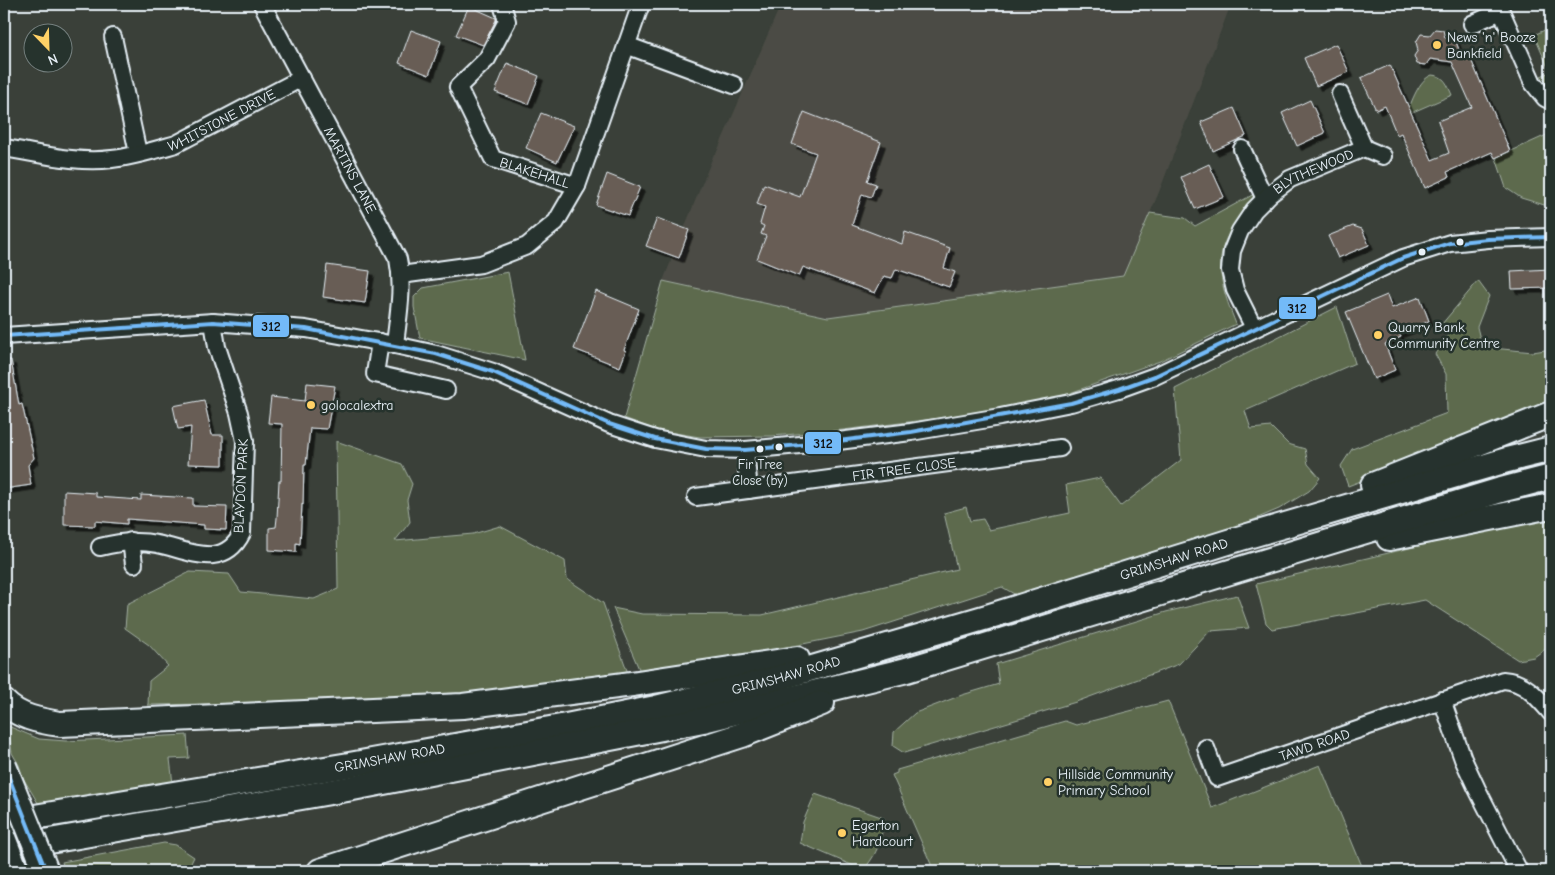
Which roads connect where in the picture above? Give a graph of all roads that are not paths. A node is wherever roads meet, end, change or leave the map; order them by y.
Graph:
1 (262, 4) edge
2 (502, 4) edge
3 (641, 4) edge
4 (1472, 24) dead end
5 (113, 37) dead end
6 (626, 45) junction
7 (302, 78) junction
8 (734, 85) dead end
9 (1340, 94) dead end
10 (1551, 101) edge
11 (4, 148) edge
12 (1364, 148) junction
13 (1242, 150) dead end
14 (138, 154) junction
15 (1383, 156) dead end
16 (577, 186) junction
17 (1265, 199) junction
18 (1551, 237) edge
19 (401, 275) junction
20 (213, 322) junction
21 (1254, 328) junction
22 (4, 336) edge
23 (387, 343) junction
24 (446, 390) dead end
25 (1551, 414) edge
26 (1060, 448) dead end
27 (1551, 449) edge
28 (745, 450) junction
29 (1551, 477) edge
30 (749, 490) junction
31 (696, 496) dead end
32 (1551, 506) edge
33 (1241, 538) junction
34 (131, 541) junction
35 (100, 547) dead end
36 (134, 564) dead end
37 (1251, 567) junction
38 (898, 644) junction
39 (903, 671) junction
40 (1442, 700) junction
41 (4, 702) edge
42 (1551, 713) edge
43 (1206, 748) dead end
44 (4, 765) edge
45 (4, 822) edge
46 (4, 840) edge
47 (4, 849) edge
48 (16, 871) edge
49 (46, 871) edge
50 (320, 871) edge
51 (1519, 871) edge

1 - 7 street, MARTINS LANE
2 - 16 street, BLAKEHALL
3 - 6 street, BLAKEHALL
4 - 10 street
5 - 14 street
6 - 8 street
6 - 16 street, BLAKEHALL
7 - 14 street, WHITSTONE DRIVE
7 - 19 street, MARTINS LANE
9 - 12 street, BLYTHEWOOD
11 - 14 street, WHITSTONE DRIVE
12 - 15 street, BLYTHEWOOD
12 - 17 street, BLYTHEWOOD
13 - 17 street, BLYTHEWOOD
16 - 19 street, BLAKEHALL
17 - 21 street, BLYTHEWOOD
18 - 21 street
19 - 23 street, MARTINS LANE
20 - 22 street
20 - 23 street
20 - 34 street, BLAYDON PARK
21 - 28 street
23 - 24 street, MARTINS LANE
23 - 28 street
25 - 33 main road
26 - 30 street, FIR TREE CLOSE
27 - 33 main road, GRIMSHAW ROAD
28 - 30 street
29 - 37 main road, GRIMSHAW ROAD
30 - 31 street, FIR TREE CLOSE
32 - 37 main road
33 - 38 main road, GRIMSHAW ROAD
34 - 35 street, BLAYDON PARK
34 - 36 street
37 - 39 main road, GRIMSHAW ROAD
38 - 41 main road
38 - 45 main road, GRIMSHAW ROAD
39 - 47 main road, GRIMSHAW ROAD
39 - 50 main road
40 - 42 street, TAWD ROAD
40 - 43 street, TAWD ROAD
40 - 51 street
44 - 49 main road, bridge
46 - 48 main road, bridge

